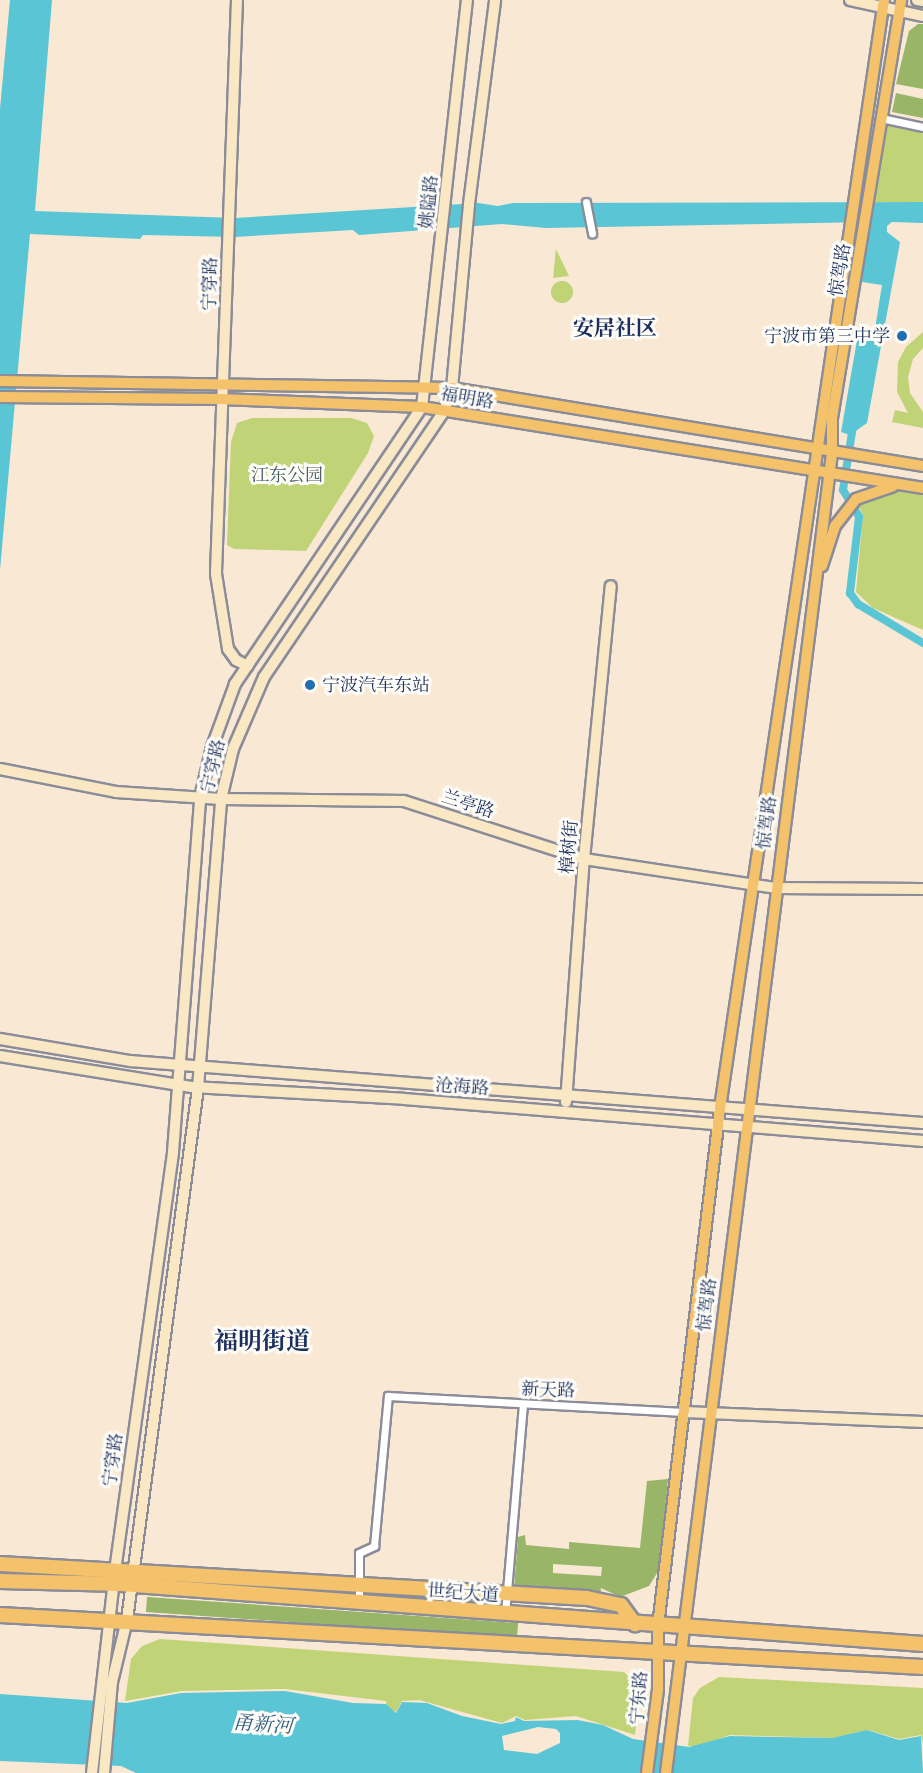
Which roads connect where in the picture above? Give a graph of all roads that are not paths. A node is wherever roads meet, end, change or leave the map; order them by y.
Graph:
1 (237, 0) edge
2 (468, 0) edge
3 (495, 0) edge
4 (850, 0) edge
5 (901, 0) edge
6 (917, 0) edge
7 (923, 1) edge
8 (883, 3) edge
9 (899, 12) junction
10 (923, 16) edge
11 (881, 118) junction
12 (923, 127) edge
13 (586, 202) dead end
14 (592, 233) dead end
15 (0, 381) edge
16 (222, 384) junction
17 (426, 388) junction
18 (452, 388) junction
19 (0, 397) edge
20 (221, 399) junction
21 (422, 407) junction
22 (444, 411) junction
23 (815, 451) junction
24 (832, 454) junction
25 (923, 466) edge
26 (812, 472) junction
27 (829, 474) junction
28 (899, 484) junction
29 (923, 488) edge
30 (611, 586) dead end
31 (814, 589) junction
32 (248, 666) junction
33 (0, 769) edge
34 (200, 798) junction
35 (221, 799) junction
36 (584, 859) junction
37 (751, 886) junction
38 (775, 888) junction
39 (923, 889) edge
40 (0, 1039) edge
41 (0, 1056) edge
42 (181, 1065) junction
43 (200, 1067) junction
44 (180, 1085) junction
45 (198, 1088) junction
46 (567, 1095) junction
47 (720, 1108) junction
48 (748, 1110) junction
49 (565, 1111) junction
50 (923, 1122) edge
51 (718, 1125) junction
52 (746, 1127) junction
53 (923, 1141) edge
54 (523, 1406) junction
55 (710, 1411) junction
56 (684, 1412) junction
57 (923, 1422) edge
58 (0, 1564) edge
59 (114, 1578) junction
60 (133, 1579) junction
61 (0, 1581) edge
62 (359, 1586) junction
63 (508, 1594) junction
64 (359, 1603) junction
65 (505, 1614) junction
66 (0, 1615) edge
67 (109, 1619) junction
68 (127, 1620) junction
69 (636, 1624) junction
70 (658, 1626) junction
71 (682, 1628) junction
72 (923, 1644) edge
73 (658, 1652) junction
74 (682, 1653) junction
75 (923, 1668) edge
76 (107, 1680) junction
77 (93, 1773) edge
78 (104, 1773) edge
79 (647, 1773) edge
80 (666, 1773) edge

1 - 16 main road, 宁穿路
2 - 17 main road, 姚隘路
3 - 18 main road
4 - 8 main road
5 - 9 main road, 惊驾路
6 - 7 main road
8 - 9 main road
8 - 23 main road, 惊驾路
9 - 10 main road
9 - 11 main road, 惊驾路
11 - 12 street
11 - 24 main road, 惊驾路
13 - 14 street
15 - 16 main road, 福明路
16 - 17 main road, 福明路
16 - 20 main road, 宁穿路
17 - 18 main road, 福明路
17 - 21 main road, 姚隘路
18 - 22 main road
18 - 23 main road, 福明路
19 - 20 main road, 福明路
20 - 21 main road, 福明路
20 - 32 main road, 宁穿路
21 - 22 main road, 福明路
21 - 32 main road, 宁穿路
22 - 26 main road, 福明路
22 - 35 main road, 宁穿路
23 - 24 main road, 福明路
23 - 26 main road, 惊驾路
24 - 25 main road, 福明路
24 - 27 main road, 惊驾路
26 - 27 main road, 福明路
26 - 37 main road, 惊驾路
27 - 28 main road, 福明路
27 - 31 main road, 惊驾路
28 - 29 main road, 福明路
28 - 31 main road
30 - 36 main road, 樟树街
31 - 38 main road, 惊驾路
32 - 34 main road, 宁穿路
33 - 34 main road, 兰亭路
34 - 35 main road, 兰亭路
34 - 42 main road, 宁穿路
35 - 36 main road, 兰亭路
35 - 43 main road, 宁穿路
36 - 37 main road, 兰亭路
36 - 46 main road, 樟树街
37 - 38 main road, 兰亭路
37 - 47 main road, 惊驾路
38 - 39 main road, 兰亭路
38 - 48 main road, 惊驾路
40 - 42 main road, 沧海路
41 - 44 main road, 沧海路
42 - 43 main road, 沧海路
42 - 44 main road, 宁穿路
43 - 45 main road, 宁穿路
43 - 46 main road, 沧海路
44 - 45 main road, 沧海路
44 - 59 main road, 宁穿路
45 - 49 main road, 沧海路
45 - 60 main road, 宁穿路
46 - 47 main road, 沧海路
46 - 49 main road, 樟树街
47 - 48 main road, 沧海路
47 - 51 main road, 惊驾路
48 - 50 main road, 沧海路
48 - 52 main road, 惊驾路
49 - 51 main road, 沧海路
51 - 52 main road, 沧海路
51 - 56 main road, 惊驾路
52 - 53 main road, 沧海路
52 - 55 main road, 惊驾路
54 - 56 street, 新天路
54 - 62 street, 新天路
54 - 63 street
55 - 56 main road, 新天路
55 - 57 main road, 新天路
55 - 71 main road, 惊驾路
56 - 70 main road, 惊驾路
58 - 59 highway
59 - 60 highway
59 - 61 highway
59 - 67 main road, 宁穿路
60 - 62 highway
60 - 64 highway, 世纪大道
60 - 68 main road, 宁穿路
62 - 63 highway
62 - 64 street, 新天路
63 - 65 street
63 - 69 highway
64 - 65 highway, 世纪大道
65 - 69 highway, 世纪大道
66 - 67 highway
67 - 68 highway
67 - 76 main road, 宁穿路
68 - 73 highway
68 - 76 main road, 宁穿路
69 - 70 highway, 世纪大道
70 - 71 highway, 世纪大道
70 - 73 main road, 宁东路
71 - 72 highway, 世纪大道
71 - 74 main road, 惊驾路
73 - 74 highway
73 - 79 main road, 宁东路
74 - 75 highway
74 - 80 main road, 宁东路
76 - 77 main road, 宁穿路
76 - 78 main road, 宁穿路

